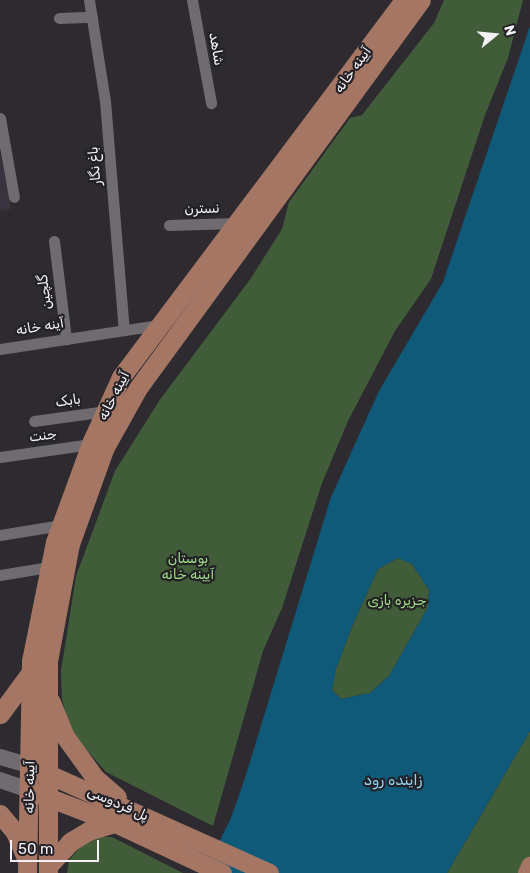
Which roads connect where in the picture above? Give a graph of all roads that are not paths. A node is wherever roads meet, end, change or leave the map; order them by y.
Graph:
1 (89, 0) edge
2 (192, 0) edge
3 (404, 0) edge
4 (421, 0) edge
5 (92, 17) junction
6 (59, 18) dead end
7 (211, 103) dead end
8 (0, 118) edge
9 (14, 197) dead end
10 (236, 223) junction
11 (169, 225) dead end
12 (54, 241) dead end
13 (160, 325) junction
14 (124, 330) junction
15 (66, 339) junction
16 (0, 349) edge
17 (106, 410) junction
18 (34, 421) dead end
19 (91, 444) junction
20 (0, 457) edge
21 (61, 525) junction
22 (0, 535) edge
23 (49, 567) junction
24 (0, 575) edge
25 (31, 672) junction
26 (47, 690) junction
27 (0, 714) edge
28 (0, 757) edge
29 (31, 766) junction
30 (48, 773) junction
31 (0, 780) edge
32 (29, 790) junction
33 (47, 798) junction
34 (127, 807) junction
35 (0, 814) edge
36 (115, 823) junction
37 (530, 866) edge
38 (28, 869) edge
39 (48, 869) edge
40 (222, 873) edge
41 (269, 873) edge
42 (527, 873) edge

1 - 5 street, باغ نگار
2 - 7 street, شاهد
3 - 10 main road, آیینه خانه
4 - 26 main road, آیینه خانه
5 - 6 street
5 - 14 street, باغ نگار
8 - 9 street
10 - 11 street, نسترن
10 - 13 main road, آیینه خانه
12 - 15 street, گلچین
13 - 14 street, آینه خانه
13 - 17 main road, آیینه خانه
14 - 15 street, آینه خانه
15 - 16 street, آینه خانه
17 - 18 street, بابک
17 - 19 main road, آیینه خانه
19 - 20 street, جنت
19 - 21 main road, آیینه خانه
21 - 22 street
21 - 23 main road, آیینه خانه
23 - 24 street
23 - 25 main road, آیینه خانه
25 - 27 main road
25 - 29 main road, آیینه خانه
26 - 30 main road, آیینه خانه
26 - 34 main road
28 - 29 main road
29 - 30 main road, پل فردوسی
29 - 32 main road, آیینه خانه
30 - 33 main road, آیینه خانه
30 - 34 main road, پل فردوسی
31 - 32 main road
32 - 33 main road, پل فردوسی
32 - 38 main road, آیینه خانه
33 - 36 main road, پل فردوسی
33 - 39 main road, آیینه خانه
34 - 41 main road, پل فردوسی
35 - 38 main road
36 - 39 main road
36 - 40 main road, پل فردوسی
37 - 42 main road

